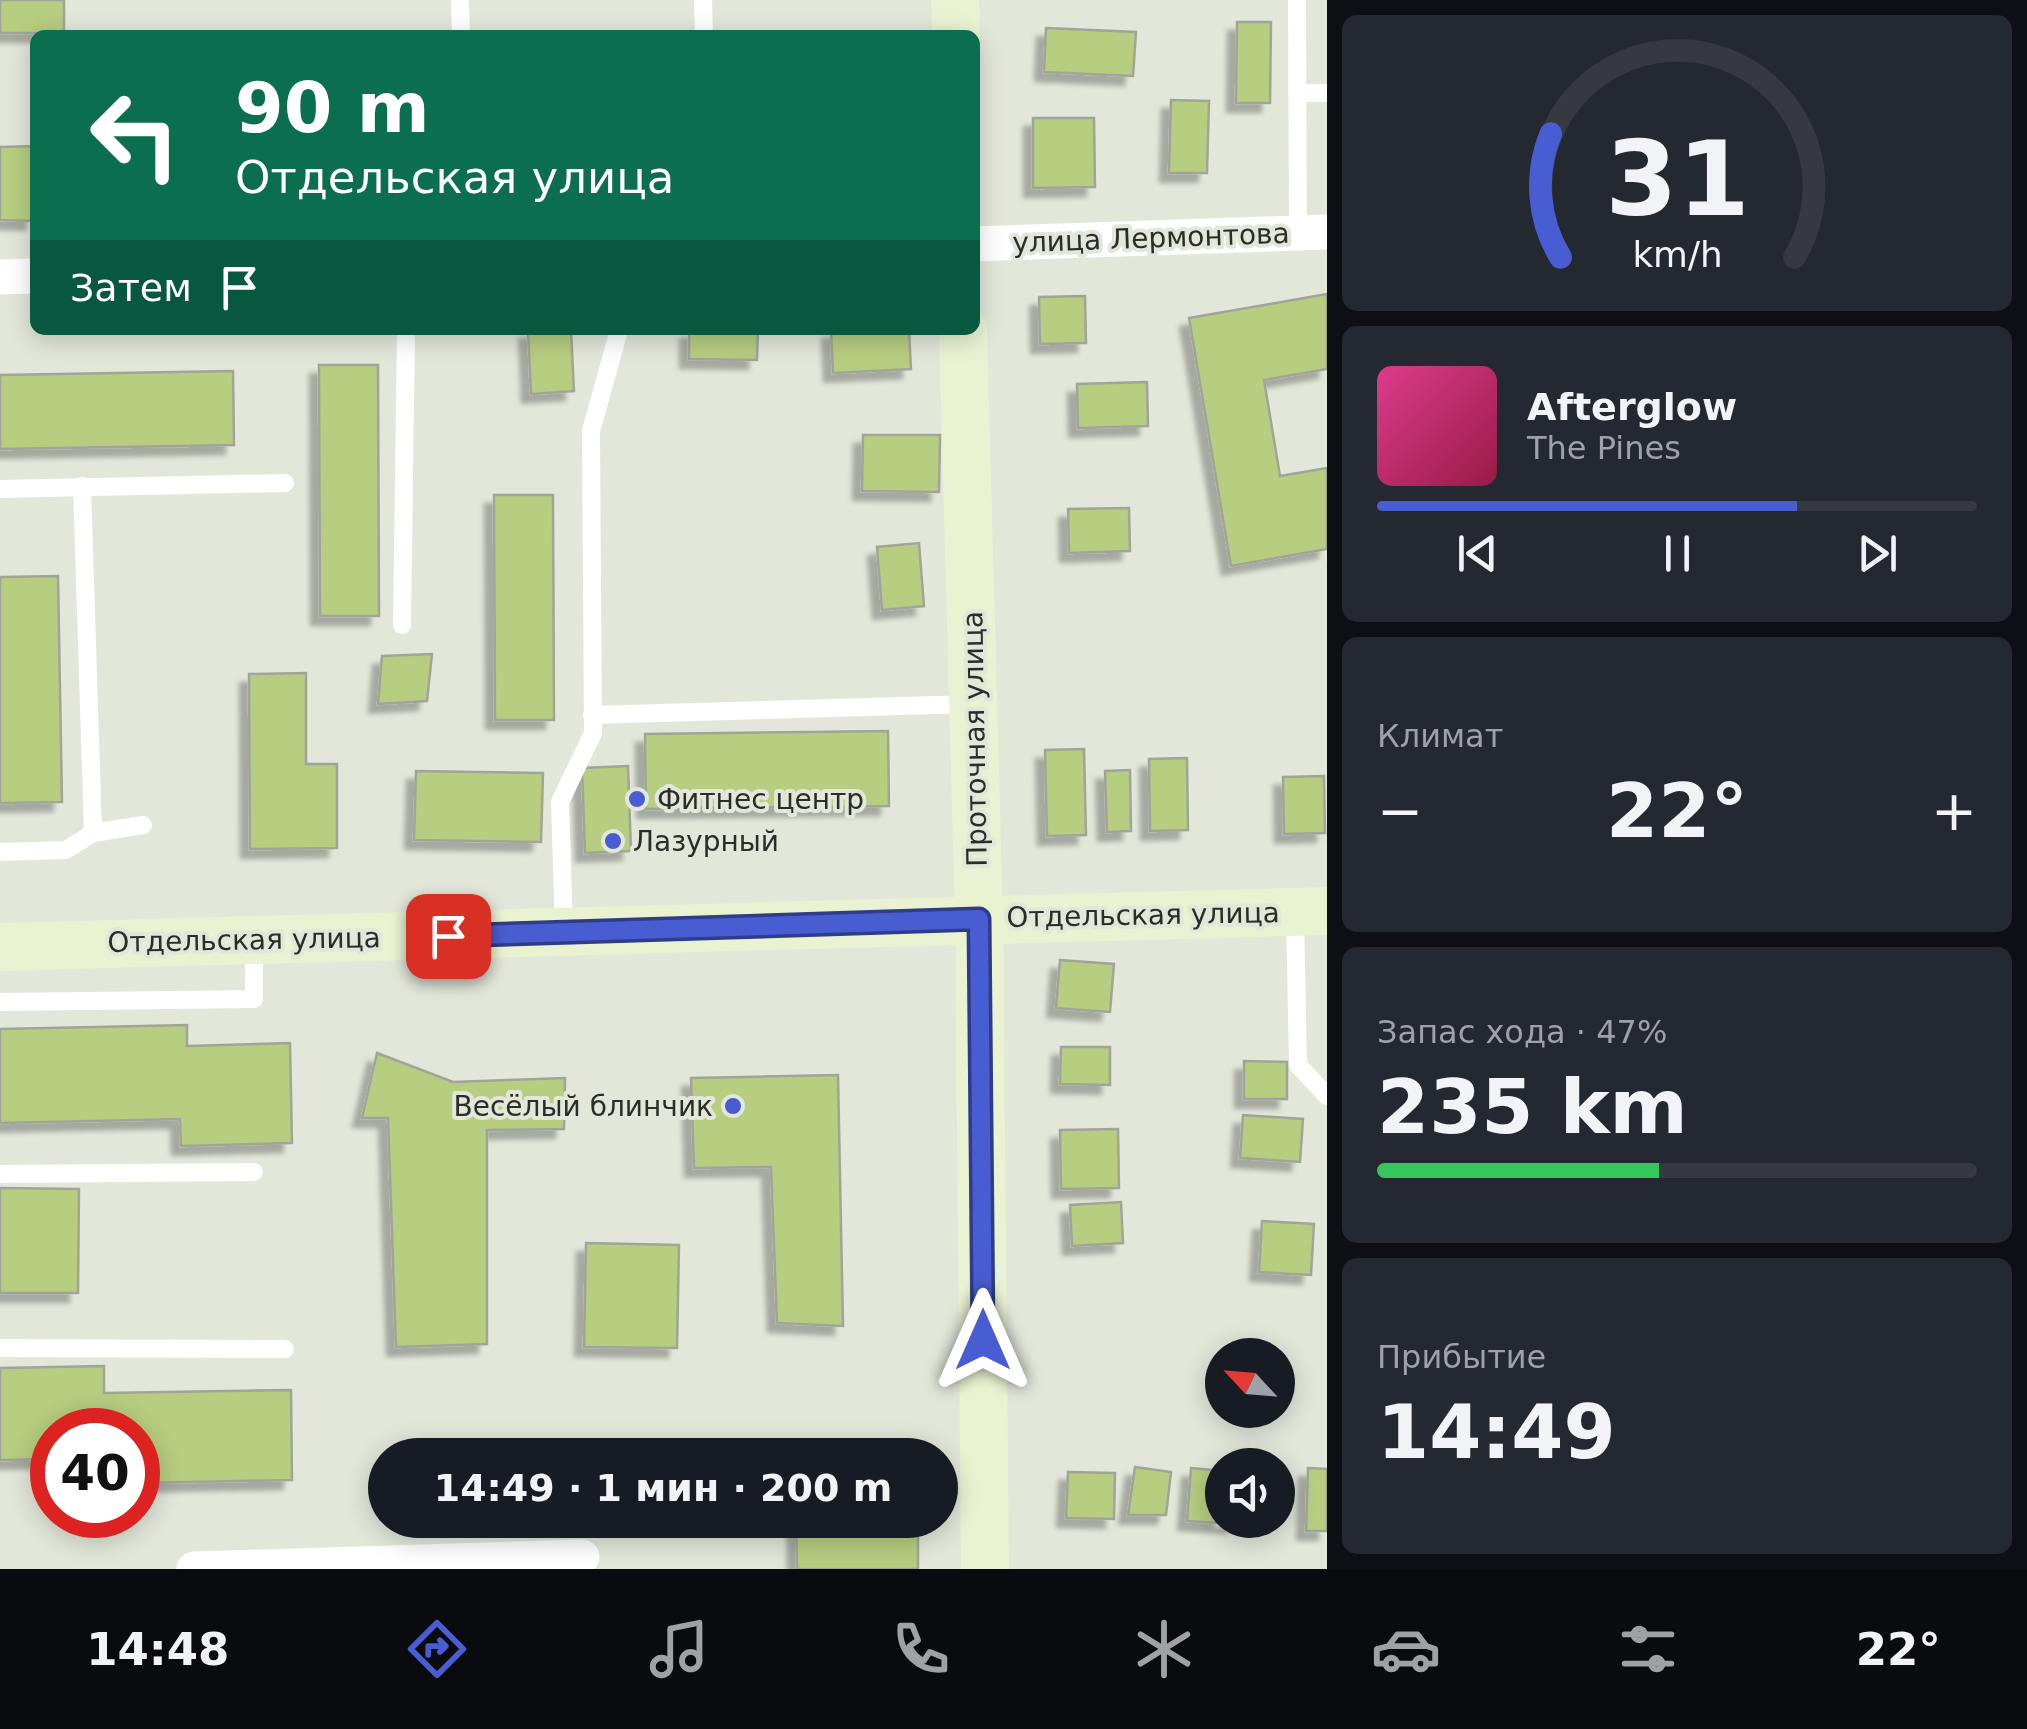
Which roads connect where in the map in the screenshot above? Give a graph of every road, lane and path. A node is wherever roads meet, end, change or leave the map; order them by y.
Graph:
1 (460, 0) edge
2 (703, 0) edge
3 (955, 0) edge
4 (1297, 0) edge
5 (462, 30) edge
6 (704, 30) edge
7 (956, 30) edge
8 (1298, 93) junction
9 (1327, 93) edge
10 (1313, 232) edge
11 (980, 244) edge
12 (30, 276) edge
13 (0, 278) edge
14 (406, 335) edge
15 (618, 335) edge
16 (962, 335) edge
17 (285, 482) dead end
18 (82, 486) junction
19 (0, 489) edge
20 (402, 626) dead end
21 (975, 704) junction
22 (592, 715) junction
23 (143, 826) dead end
24 (93, 832) junction
25 (0, 852) edge
26 (1311, 912) edge
27 (979, 919) junction
28 (564, 934) junction
29 (254, 939) junction
30 (0, 946) edge
31 (0, 1002) edge
32 (1327, 1096) edge
33 (254, 1172) dead end
34 (0, 1174) edge
35 (0, 1348) edge
36 (285, 1349) dead end
37 (582, 1557) dead end
38 (194, 1569) edge
39 (985, 1569) edge

1 - 5 lane
2 - 6 lane
3 - 7 street
4 - 8 lane
8 - 9 lane
8 - 10 lane
10 - 11 street, улица Лермонтова
12 - 13 street
14 - 20 lane
15 - 22 lane
16 - 21 street, Проточная улица
17 - 18 lane
18 - 19 lane
18 - 24 lane
21 - 22 lane
21 - 27 street, Проточная улица
22 - 28 lane
23 - 24 lane
24 - 25 lane
26 - 27 street, Отдельская улица
26 - 32 lane
27 - 28 street, Отдельская улица
27 - 39 street, Проточная улица
28 - 29 street, Отдельская улица
29 - 30 street, Отдельская улица
29 - 31 lane
33 - 34 lane
35 - 36 lane
37 - 38 street

